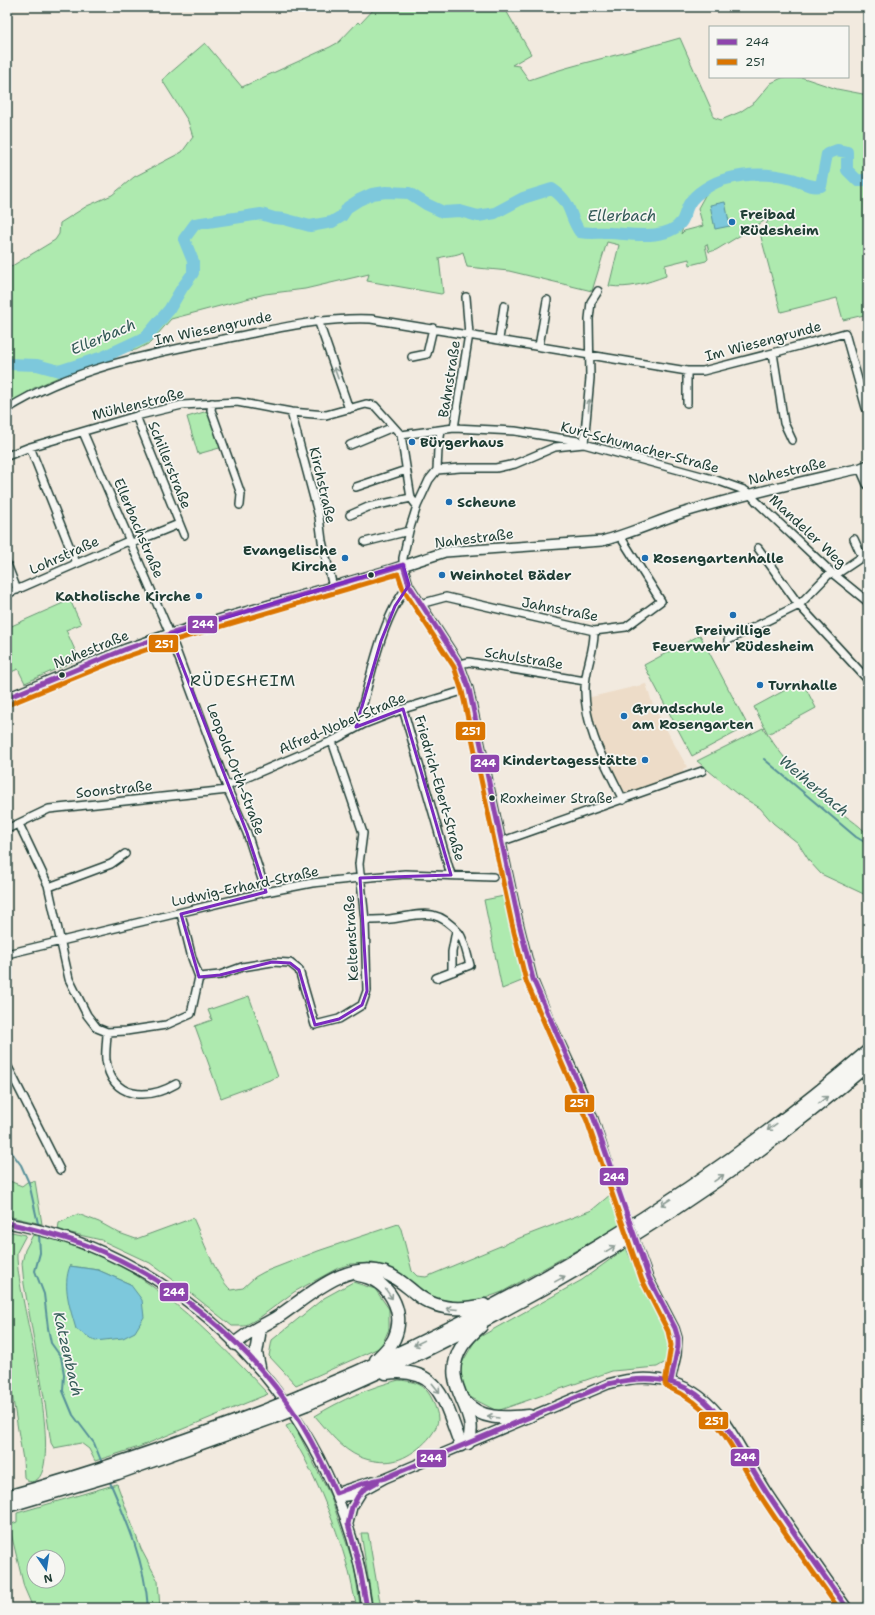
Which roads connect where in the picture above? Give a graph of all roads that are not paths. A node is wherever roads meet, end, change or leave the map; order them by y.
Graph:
1 (598, 292) dead end
2 (466, 297) dead end
3 (547, 300) dead end
4 (504, 306) dead end
5 (318, 320) junction
6 (433, 328) junction
7 (469, 334) junction
8 (499, 339) junction
9 (539, 346) junction
10 (773, 353) junction
11 (590, 355) junction
12 (412, 357) dead end
13 (687, 371) junction
14 (212, 402) junction
15 (687, 403) dead end
16 (868, 408) edge
17 (7, 409) edge
18 (349, 410) junction
19 (291, 412) junction
20 (136, 416) junction
21 (393, 426) junction
22 (454, 428) junction
23 (441, 431) junction
24 (83, 432) junction
25 (401, 435) junction
26 (792, 440) dead end
27 (584, 444) junction
28 (350, 445) dead end
29 (30, 447) junction
30 (7, 456) edge
31 (865, 467) edge
32 (406, 470) junction
33 (437, 470) junction
34 (868, 484) edge
35 (356, 487) dead end
36 (750, 494) junction
37 (411, 498) junction
38 (240, 505) dead end
39 (417, 506) junction
40 (350, 515) dead end
41 (179, 524) junction
42 (409, 531) junction
43 (184, 535) dead end
44 (620, 536) junction
45 (854, 540) dead end
46 (365, 542) dead end
47 (132, 543) junction
48 (758, 548) dead end
49 (76, 563) junction
50 (7, 564) edge
51 (403, 565) junction
52 (833, 574) junction
53 (408, 585) junction
54 (333, 587) junction
55 (17, 590) junction
56 (7, 594) edge
57 (868, 602) edge
58 (420, 604) junction
59 (799, 604) junction
60 (594, 631) junction
61 (170, 634) junction
62 (728, 640) dead end
63 (460, 664) junction
64 (868, 680) edge
65 (585, 681) junction
66 (469, 689) junction
67 (7, 698) edge
68 (403, 709) junction
69 (364, 724) junction
70 (332, 741) junction
71 (702, 771) dead end
72 (227, 788) junction
73 (623, 800) junction
74 (19, 824) junction
75 (7, 829) edge
76 (502, 841) junction
77 (125, 854) dead end
78 (451, 875) junction
79 (493, 877) dead end
80 (360, 878) junction
81 (49, 886) junction
82 (266, 892) junction
83 (181, 914) junction
84 (365, 920) junction
85 (456, 931) junction
86 (60, 942) junction
87 (7, 954) edge
88 (452, 972) junction
89 (199, 977) junction
90 (436, 978) dead end
91 (107, 1032) junction
92 (868, 1051) edge
93 (868, 1064) edge
94 (7, 1065) edge
95 (176, 1084) dead end
96 (60, 1170) dead end
97 (11, 1224) edge
98 (343, 1275) junction
99 (504, 1300) junction
100 (277, 1318) junction
101 (489, 1318) junction
102 (259, 1335) junction
103 (237, 1345) junction
104 (259, 1367) junction
105 (371, 1371) junction
106 (671, 1381) junction
107 (462, 1399) junction
108 (529, 1416) junction
109 (464, 1444) junction
110 (90, 1477) junction
111 (385, 1478) junction
112 (363, 1490) junction
113 (337, 1495) junction
114 (7, 1497) edge
115 (7, 1506) edge
116 (348, 1524) junction
117 (366, 1608) edge
118 (847, 1608) edge

1 - 11 street
2 - 7 street
3 - 9 street
4 - 8 street
5 - 6 street, Im Wiesengrunde
5 - 17 street, Im Wiesengrunde
18 -> 5 street
6 - 7 street, Im Wiesengrunde
6 - 12 street
7 - 8 street, Im Wiesengrunde
7 - 22 street, Bahnstraße
8 - 9 street, Im Wiesengrunde
9 - 11 street, Im Wiesengrunde
10 - 13 street, Im Wiesengrunde
10 - 16 street, Im Wiesengrunde
10 - 26 street
11 - 13 street, Im Wiesengrunde
27 -> 11 street
13 - 15 street
14 - 19 street, Mühlenstraße
14 - 20 street, Mühlenstraße
14 - 38 street
18 - 19 street, Mühlenstraße
18 - 21 street, Mühlenstraße
19 - 54 street, Kirchstraße
20 - 24 street, Mühlenstraße
20 - 41 street, Schillerstraße
21 - 25 street, Mühlenstraße
21 - 28 street
22 - 23 street, Kurt-Schumacher-Straße
22 - 27 street, Kurt-Schumacher-Straße
23 - 25 street, Kurt-Schumacher-Straße
23 - 33 street
24 - 29 street, Mühlenstraße
24 - 47 street, Ellerbachstraße
25 - 32 street
27 - 33 street
27 - 36 street, Kurt-Schumacher-Straße
29 - 30 street, Mühlenstraße
29 - 49 street
31 - 34 street
31 - 36 street, Nahestraße
32 - 35 street
32 - 37 street
33 - 39 street
36 - 44 street, Nahestraße
36 - 52 street, Mandeler Weg
37 - 39 street
37 - 40 street
39 - 42 street
41 - 43 street, Schillerstraße
41 - 47 street, Schillerstraße
42 - 46 street
42 - 51 street
44 - 51 street, Nahestraße
44 - 60 street, Jahnstraße
45 - 52 street
47 - 49 street, Lohrstraße
47 - 61 street, Ellerbachstraße
48 - 59 street
49 - 55 street, Lohrstraße
50 - 55 street
51 - 53 street
51 - 54 street, Nahestraße
52 - 57 street, Mandeler Weg
52 - 59 street
53 - 58 street
53 -> 69 street
54 - 61 street, Nahestraße
55 - 56 street, Lohrstraße
58 - 60 street, Jahnstraße
58 - 63 street
59 - 62 street
59 - 64 street
60 - 65 street
61 - 67 street, Nahestraße
61 - 72 street, Leopold-Orth-Straße
63 - 65 street, Schulstraße
63 - 66 street
65 - 73 street
66 - 68 street, Alfred-Nobel-Straße
66 - 76 street
68 - 69 street, Alfred-Nobel-Straße
68 - 78 street, Friedrich-Ebert-Straße
69 - 70 street, Alfred-Nobel-Straße
70 - 72 street, Alfred-Nobel-Straße
70 - 80 street, Keltenstraße
71 - 73 street
72 - 74 street, Soonstraße
72 - 82 street, Leopold-Orth-Straße
73 - 76 street
74 - 75 street, Soonstraße
74 - 81 street
76 - 106 street, bridge
77 - 81 street
78 - 79 street, Ludwig-Erhard-Straße
78 - 80 street, Ludwig-Erhard-Straße
80 - 82 street, Ludwig-Erhard-Straße
80 - 84 street, Keltenstraße
81 - 86 street
82 - 83 street, Ludwig-Erhard-Straße
83 - 86 street, Ludwig-Erhard-Straße
83 - 89 street
84 - 85 street
84 - 89 street, Keltenstraße
85 - 88 street
85 - 88 street
86 - 87 street, Ludwig-Erhard-Straße
86 - 91 street
88 - 90 street
89 - 91 street
91 - 95 street
92 -> 99 highway
101 -> 93 highway
94 - 96 street
97 - 103 street
99 -> 98 highway
98 - 100 highway
98 -> 105 highway
99 -> 105 highway
100 - 102 highway
100 - 103 highway
101 - 105 highway
101 - 107 highway
102 - 103 highway
102 - 104 highway
103 - 104 street
104 - 113 street
105 -> 109 highway
105 - 110 highway, bridge
106 - 108 street
106 - 118 street
108 -> 107 highway
107 - 109 highway
108 - 109 street
109 - 111 street
110 - 114 highway
110 - 115 highway
111 - 112 street
111 - 113 street
112 - 113 street
112 - 116 street
113 - 116 street
116 - 117 street

